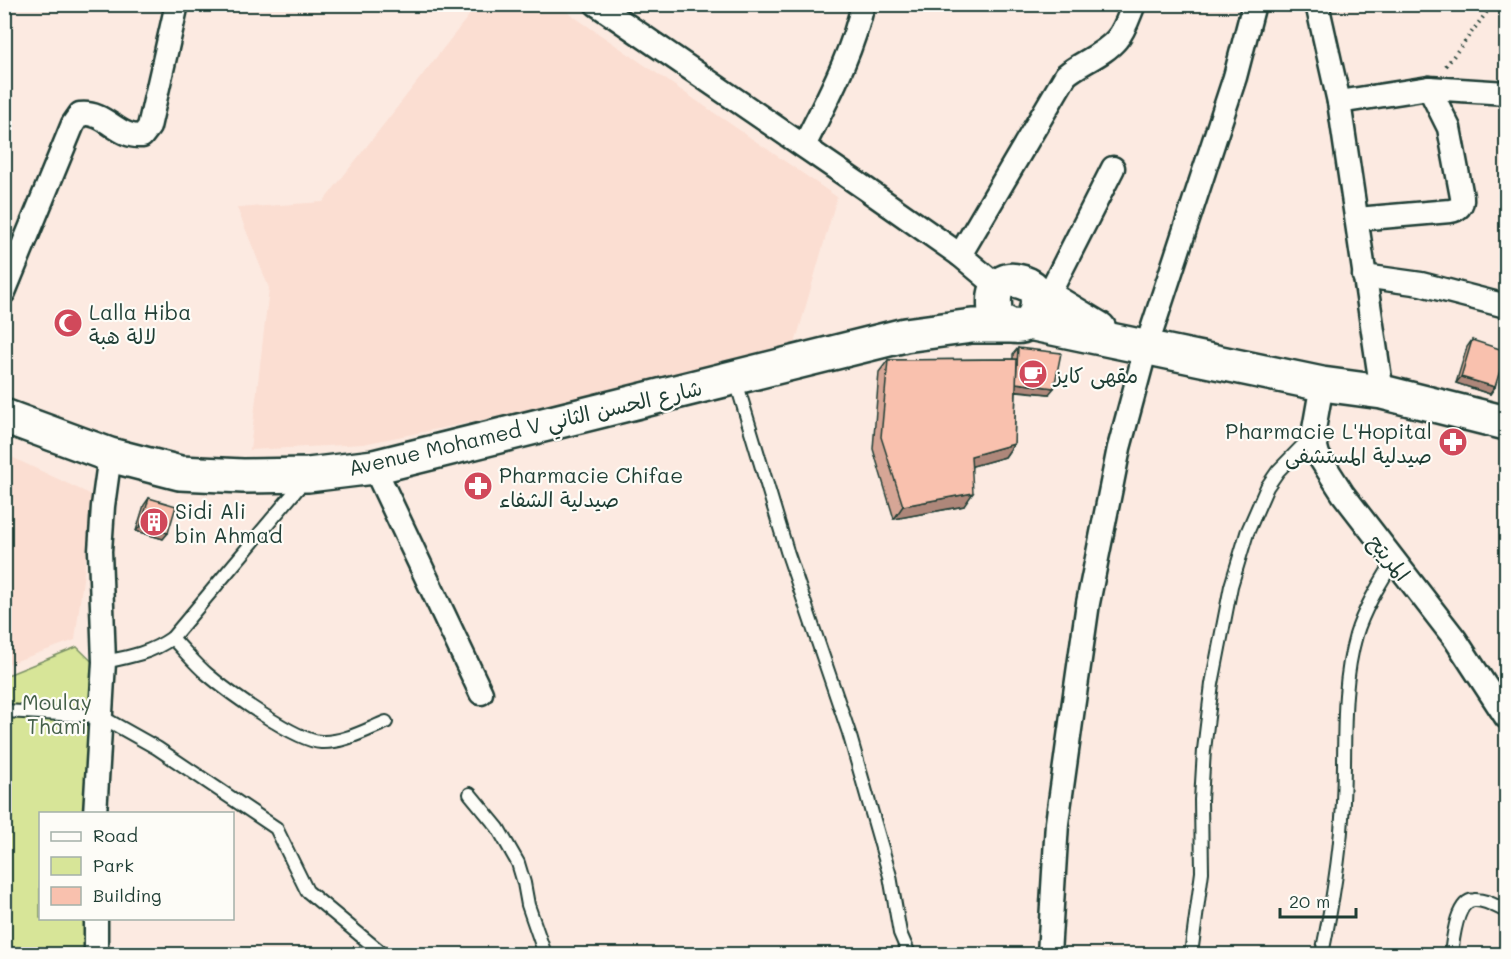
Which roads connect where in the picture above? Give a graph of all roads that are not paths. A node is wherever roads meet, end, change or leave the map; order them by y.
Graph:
1 (177, 4) edge
2 (596, 4) edge
3 (862, 4) edge
4 (1134, 4) edge
5 (1254, 4) edge
6 (1317, 4) edge
7 (1429, 88) junction
8 (1506, 93) edge
9 (1339, 102) junction
10 (804, 146) junction
11 (1113, 168) dead end
12 (1357, 219) junction
13 (960, 255) junction
14 (1364, 276) junction
15 (997, 290) junction
16 (4, 292) edge
17 (1506, 306) edge
18 (1030, 310) junction
19 (905, 335) junction
20 (1132, 344) junction
21 (735, 377) junction
22 (1322, 384) junction
23 (1382, 392) junction
24 (4, 416) edge
25 (1506, 423) edge
26 (1313, 435) junction
27 (110, 455) junction
28 (374, 467) junction
29 (308, 475) junction
30 (1394, 562) junction
31 (172, 638) junction
32 (104, 662) junction
33 (482, 693) dead end
34 (4, 711) edge
35 (100, 716) junction
36 (1506, 717) edge
37 (386, 722) dead end
38 (470, 794) dead end
39 (95, 812) edge
40 (1506, 911) edge
41 (96, 920) edge
42 (96, 954) edge
43 (383, 954) edge
44 (545, 954) edge
45 (909, 954) edge
46 (1049, 954) edge
47 (1191, 954) edge
48 (1322, 954) edge
49 (1451, 954) edge

1 - 16 street
2 - 10 street
3 - 10 street
4 - 13 street
5 - 20 street
6 - 9 street
7 - 8 street
7 - 9 street
7 - 12 street
9 - 12 street
10 - 13 street
11 - 18 street
12 - 14 street
13 - 15 street
14 - 17 street
14 - 23 street
15 - 18 main road, Avenue Mohamed V شارع الحسن الثاني
15 - 19 main road, Avenue Mohamed V شارع الحسن الثاني
18 - 19 main road, Avenue Mohamed V شارع الحسن الثاني
18 - 20 main road
19 - 21 main road, Avenue Mohamed V شارع الحسن الثاني
20 - 22 main road
20 - 46 street
21 - 28 main road, Avenue Mohamed V شارع الحسن الثاني
21 - 45 lane
22 - 23 main road
22 - 26 street, المريتح
23 - 25 main road
24 - 27 main road, Avenue Mohamed V شارع الحسن الثاني
26 - 30 street, المريتح
26 - 47 lane
27 - 29 main road, Avenue Mohamed V شارع الحسن الثاني
27 - 32 street
28 - 29 main road, Avenue Mohamed V شارع الحسن الثاني
28 - 33 street
29 - 31 lane
30 - 36 street, المريتح
30 - 48 lane
31 - 32 lane
31 - 37 lane
32 - 35 street
34 - 35 lane
35 - 39 street
35 - 43 lane
38 - 44 lane
40 - 49 lane
41 - 42 street

